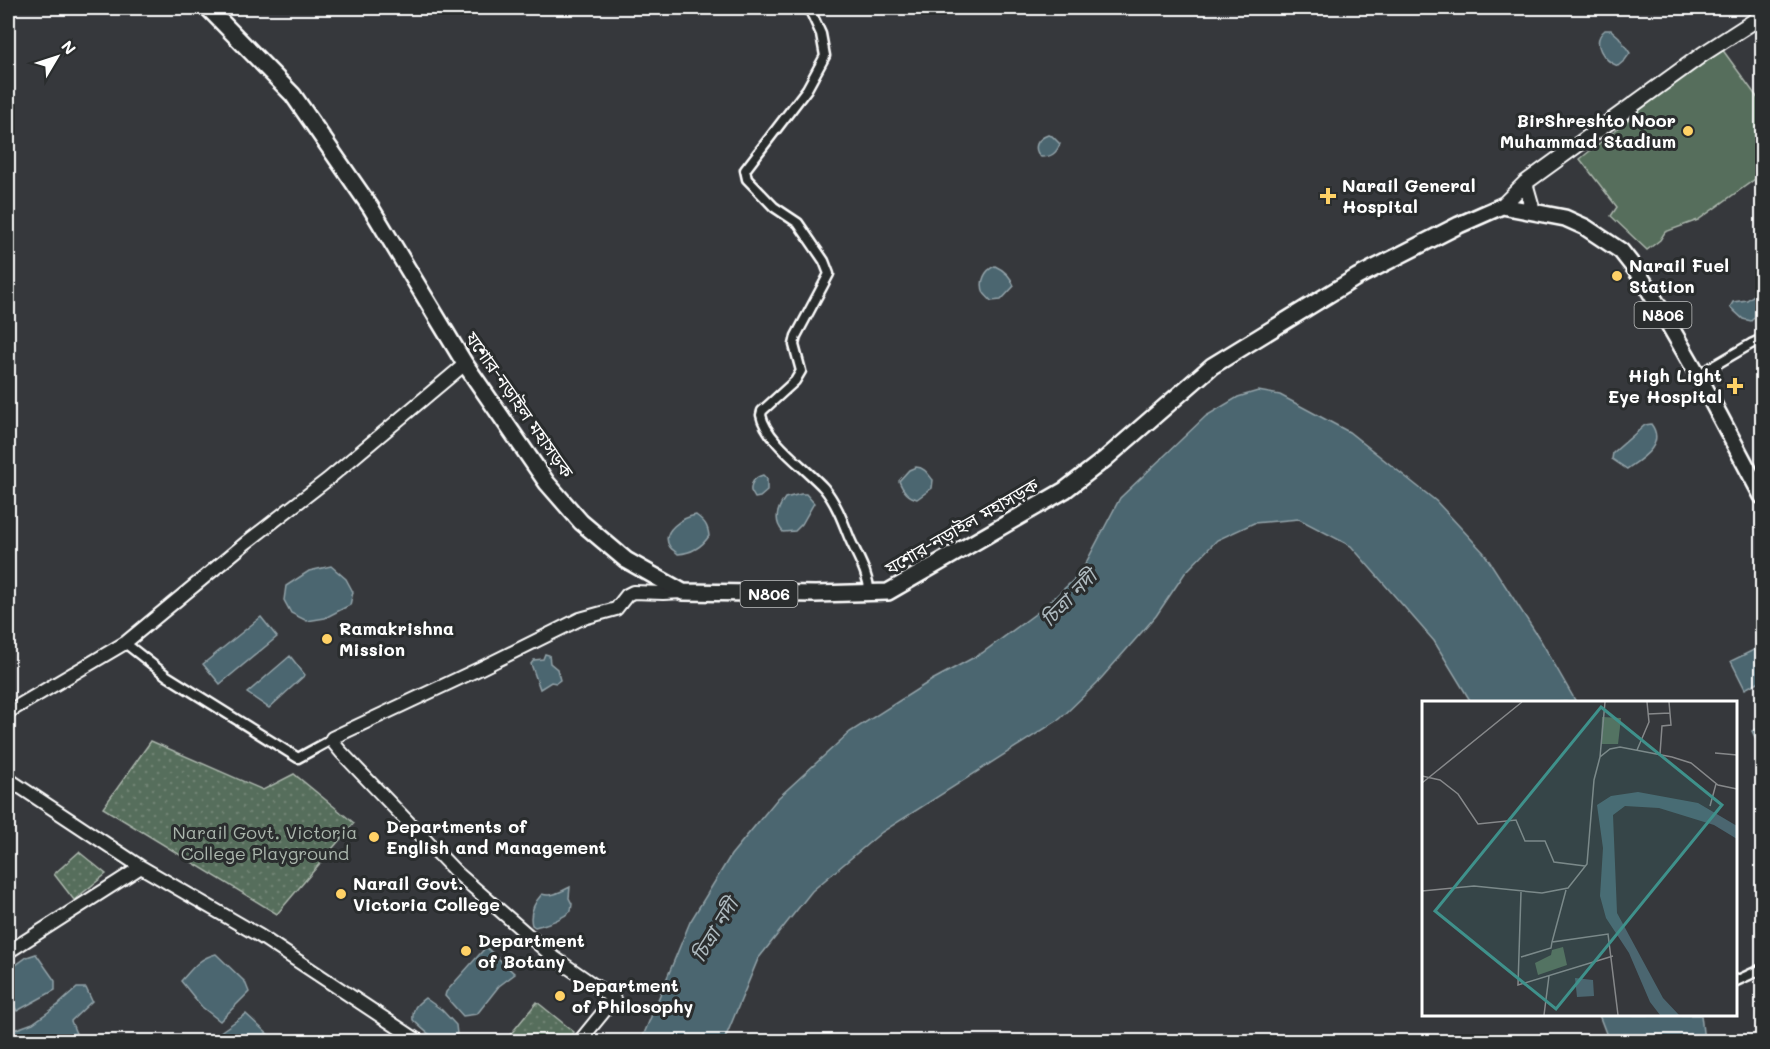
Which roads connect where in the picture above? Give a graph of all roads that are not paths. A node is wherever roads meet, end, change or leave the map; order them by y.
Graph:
1 (208, 8) edge
2 (809, 8) edge
3 (1762, 16) edge
4 (1525, 183) junction
5 (1502, 206) junction
6 (1533, 211) junction
7 (1762, 339) edge
8 (465, 364) junction
9 (1698, 375) junction
10 (1762, 496) edge
11 (683, 592) junction
12 (870, 593) junction
13 (125, 643) junction
14 (8, 712) edge
15 (331, 740) junction
16 (8, 779) edge
17 (141, 867) junction
18 (8, 952) edge
19 (1762, 969) edge
20 (1737, 981) edge
21 (420, 1041) edge
22 (579, 1041) edge

1 - 8 highway, যশোর-নড়াইল মহাসড়ক / N806
2 - 12 street
3 - 4 main road
4 - 5 main road
4 - 6 main road
5 - 6 highway, N806
5 - 12 highway, যশোর-নড়াইল মহাসড়ক / N806
6 - 9 highway, N806
7 - 9 street
8 - 11 highway, যশোর-নড়াইল মহাসড়ক / N806
8 - 13 street
9 - 10 highway, N806
11 - 12 highway, যশোর-নড়াইল মহাসড়ক / N806
11 - 15 street
13 - 14 street
13 - 15 street
15 - 22 street
16 - 17 street
17 - 18 street
17 - 21 street
19 - 20 street

